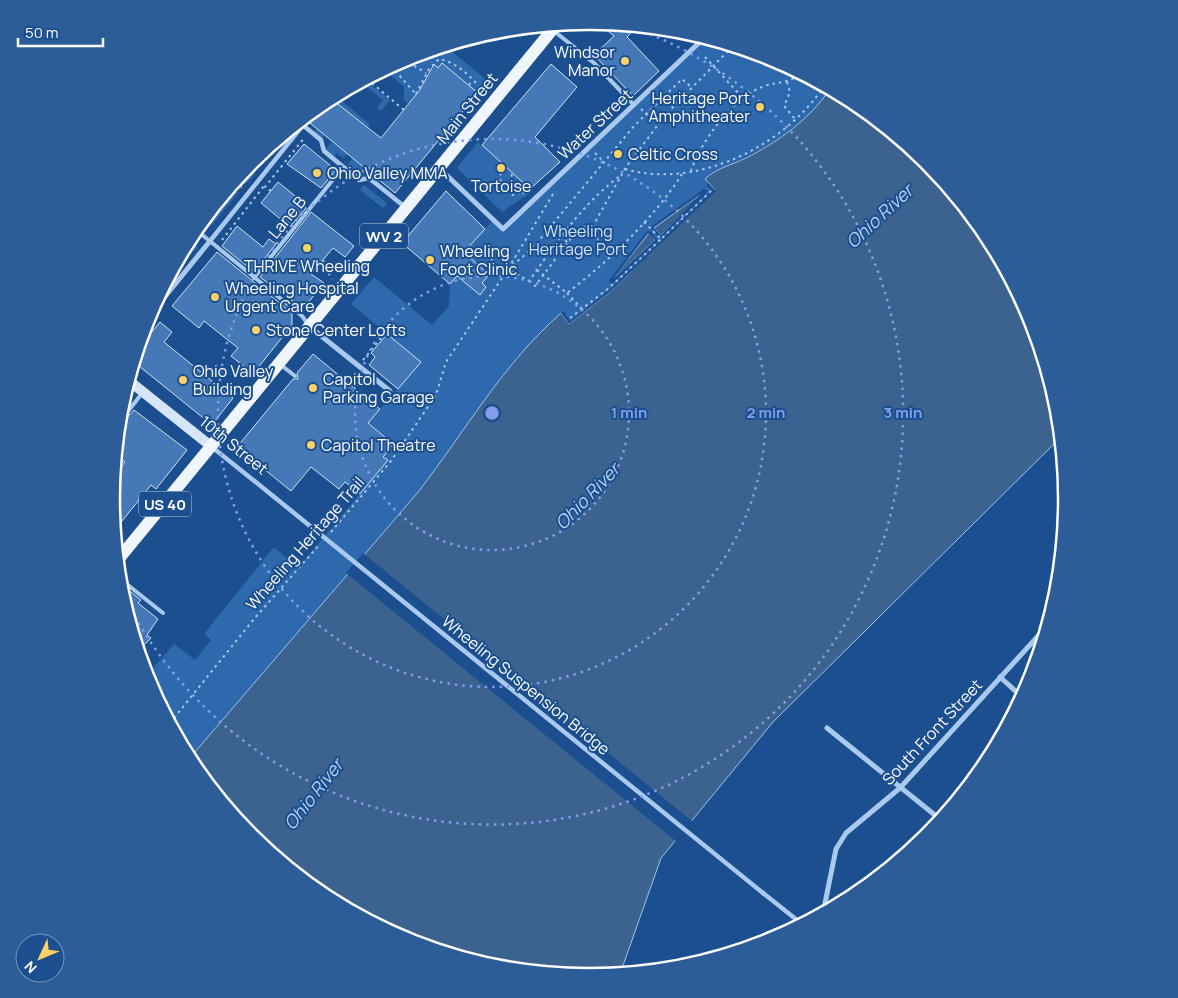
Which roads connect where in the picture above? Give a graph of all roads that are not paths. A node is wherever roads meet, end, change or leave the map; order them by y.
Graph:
1 (559, 31) edge
2 (551, 32) edge
3 (699, 43) edge
4 (635, 104) junction
5 (304, 126) edge
6 (291, 137) edge
7 (440, 168) junction
8 (339, 172) dead end
9 (406, 208) junction
10 (202, 234) edge
11 (210, 241) junction
12 (254, 278) junction
13 (167, 294) edge
14 (310, 327) junction
15 (280, 364) junction
16 (295, 376) dead end
17 (134, 385) edge
18 (143, 392) junction
19 (390, 392) dead end
20 (129, 411) edge
21 (212, 447) junction
22 (273, 496) joint
23 (123, 553) edge
24 (128, 585) edge
25 (163, 613) dead end
26 (1037, 637) edge
27 (1000, 677) junction
28 (1016, 692) edge
29 (827, 728) dead end
30 (900, 788) junction
31 (935, 815) edge
32 (825, 904) edge
33 (797, 920) edge

1 - 4 lane
2 - 7 main road, Main Street / WV 2
3 - 4 street, Water Street
4 - 7 street, Water Street
5 - 9 street
6 - 11 street
7 - 9 main road, Main Street / WV 2
8 - 12 lane, Lane B
9 - 14 main road, Main Street / WV 2
10 - 11 lane
11 - 12 lane
11 - 13 street
12 - 14 lane
14 - 15 main road, Main Street / WV 2
14 - 19 street
15 - 16 lane
15 - 21 main road, Main Street / WV 2
17 - 18 main road, 10th Street
18 - 20 lane
18 - 21 main road, 10th Street
21 - 22 street, 10th Street
21 - 23 main road, Main Street / US 40
22 - 33 street, Wheeling Suspension Bridge, bridge
24 - 25 lane
26 - 27 street, South Front Street
27 - 28 street
27 - 30 street, South Front Street
29 - 30 street
30 - 31 street
30 - 32 street, South Front Street

